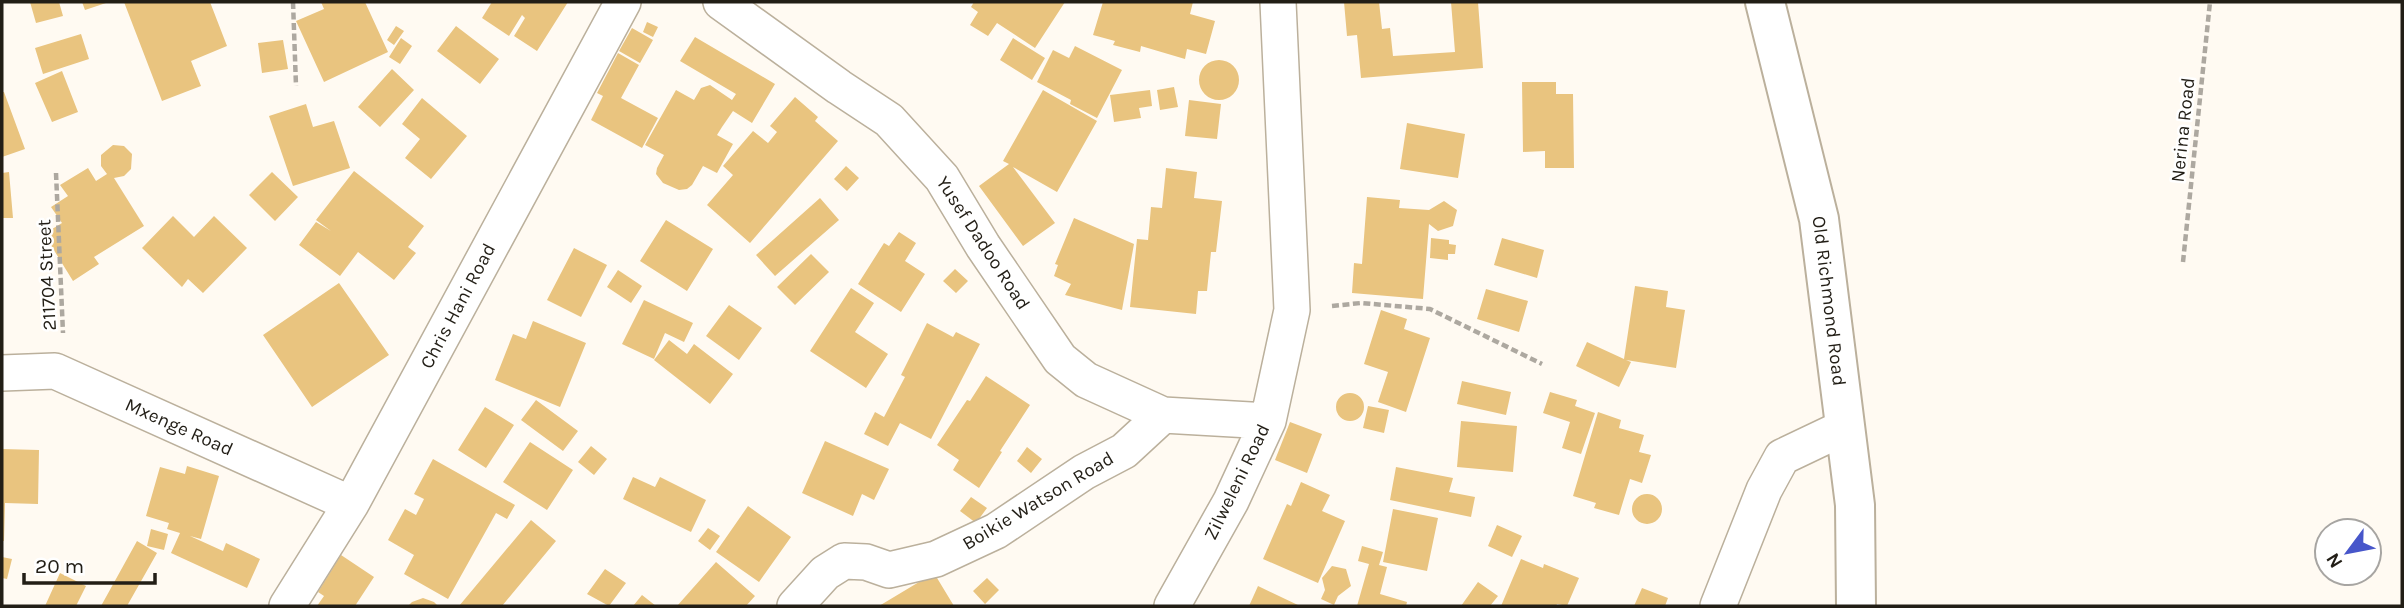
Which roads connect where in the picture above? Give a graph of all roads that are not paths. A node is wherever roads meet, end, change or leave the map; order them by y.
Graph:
1 (623, 2) edge
2 (721, 2) edge
3 (1278, 2) edge
4 (1765, 2) edge
5 (2, 373) edge
6 (1163, 415) junction
7 (1268, 421) junction
8 (1845, 427) junction
9 (351, 504) junction
10 (287, 606) edge
11 (795, 606) edge
12 (1172, 606) edge
13 (1718, 606) edge
14 (1856, 606) edge

1 - 9 street, Chris Hani Road
2 - 6 street, Yusef Dadoo Road
3 - 7 street, Zilweleni Road
4 - 8 street, Old Richmond Road
5 - 9 street, Mxenge Road
6 - 7 street, Yusef Dadoo Road
6 - 11 street, Boikie Watson Road
7 - 12 street, Zilweleni Road
8 - 13 street
8 - 14 street, Old Richmond Road
9 - 10 street, Chris Hani Road

